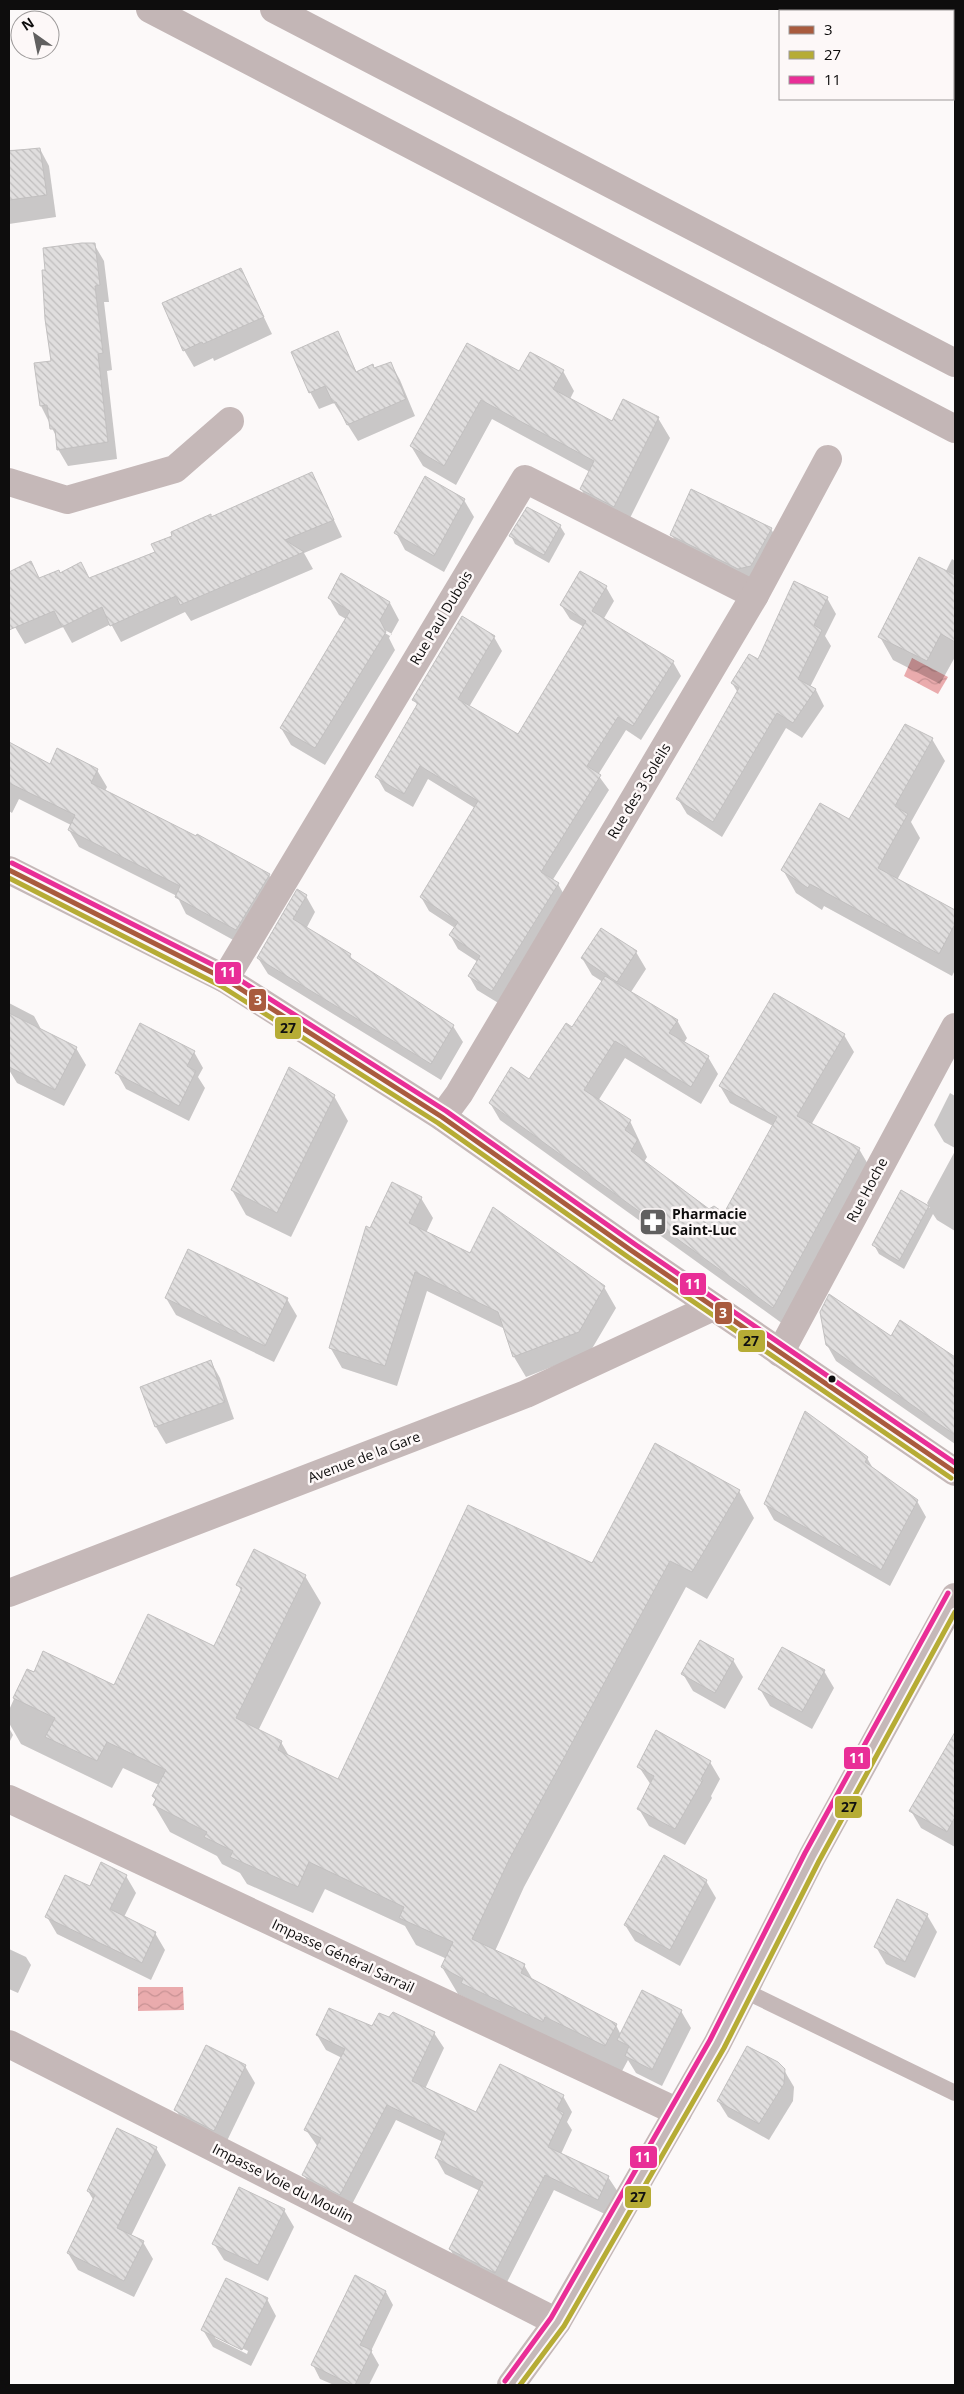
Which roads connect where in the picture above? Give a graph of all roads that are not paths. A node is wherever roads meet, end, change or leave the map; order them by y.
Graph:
1 (150, 9) edge
2 (274, 9) edge
3 (955, 363) edge
4 (230, 422) dead end
5 (955, 429) edge
6 (828, 459) dead end
7 (9, 482) edge
8 (755, 595) junction
9 (9, 870) edge
10 (225, 979) junction
11 (955, 1027) edge
12 (442, 1117) junction
13 (713, 1307) junction
14 (780, 1353) junction
15 (955, 1472) edge
16 (9, 1593) edge
17 (955, 1597) edge
18 (9, 1799) edge
19 (745, 1990) junction
20 (9, 2044) edge
21 (955, 2092) edge
22 (678, 2112) junction
23 (557, 2322) junction
24 (511, 2385) edge

1 - 5 highway
2 - 3 highway
4 - 7 street
6 - 8 street, Rue des 3 Soleils
8 - 10 street, Rue Paul Dubois
8 - 12 street, Rue des 3 Soleils
9 - 10 street
10 - 12 street
11 - 14 street, Rue Hoche
12 - 13 street
13 - 14 street
13 - 16 street, Avenue de la Gare
14 - 15 street
17 - 19 street
18 - 22 street, Impasse Général Sarrail
19 - 21 lane
19 - 22 street
20 - 23 street, Impasse Voie du Moulin
22 - 23 street
23 - 24 street

